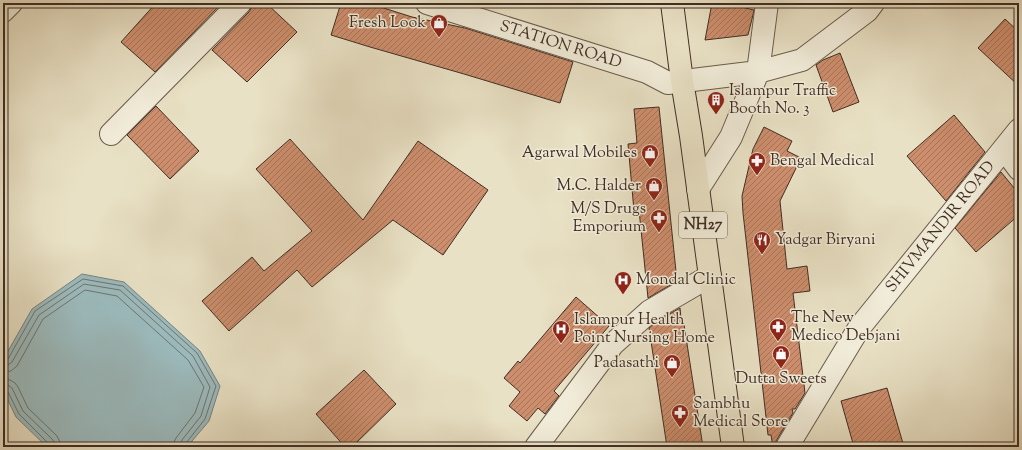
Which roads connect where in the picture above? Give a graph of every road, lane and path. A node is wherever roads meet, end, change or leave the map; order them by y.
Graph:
1 (11, 3) edge
2 (240, 3) edge
3 (427, 3) edge
4 (672, 3) edge
5 (767, 3) edge
6 (873, 3) edge
7 (3, 11) edge
8 (758, 72) junction
9 (682, 81) junction
10 (1019, 130) edge
11 (111, 134) dead end
12 (1004, 149) junction
13 (1019, 169) edge
14 (698, 189) junction
15 (710, 276) junction
16 (536, 447) edge
17 (733, 447) edge
18 (787, 447) edge

1 - 7 street
2 - 11 street
3 - 9 street, STATION ROAD
4 - 9 main road, NH27
5 - 8 street
6 - 8 street, STATION ROAD
8 - 9 street, STATION ROAD
8 - 14 street
9 - 14 main road, NH27
10 - 12 street, SHIVMANDIR ROAD
12 - 13 street
12 - 18 street, SHIVMANDIR ROAD
14 - 15 main road, NH27
15 - 16 street
15 - 17 main road, NH27

